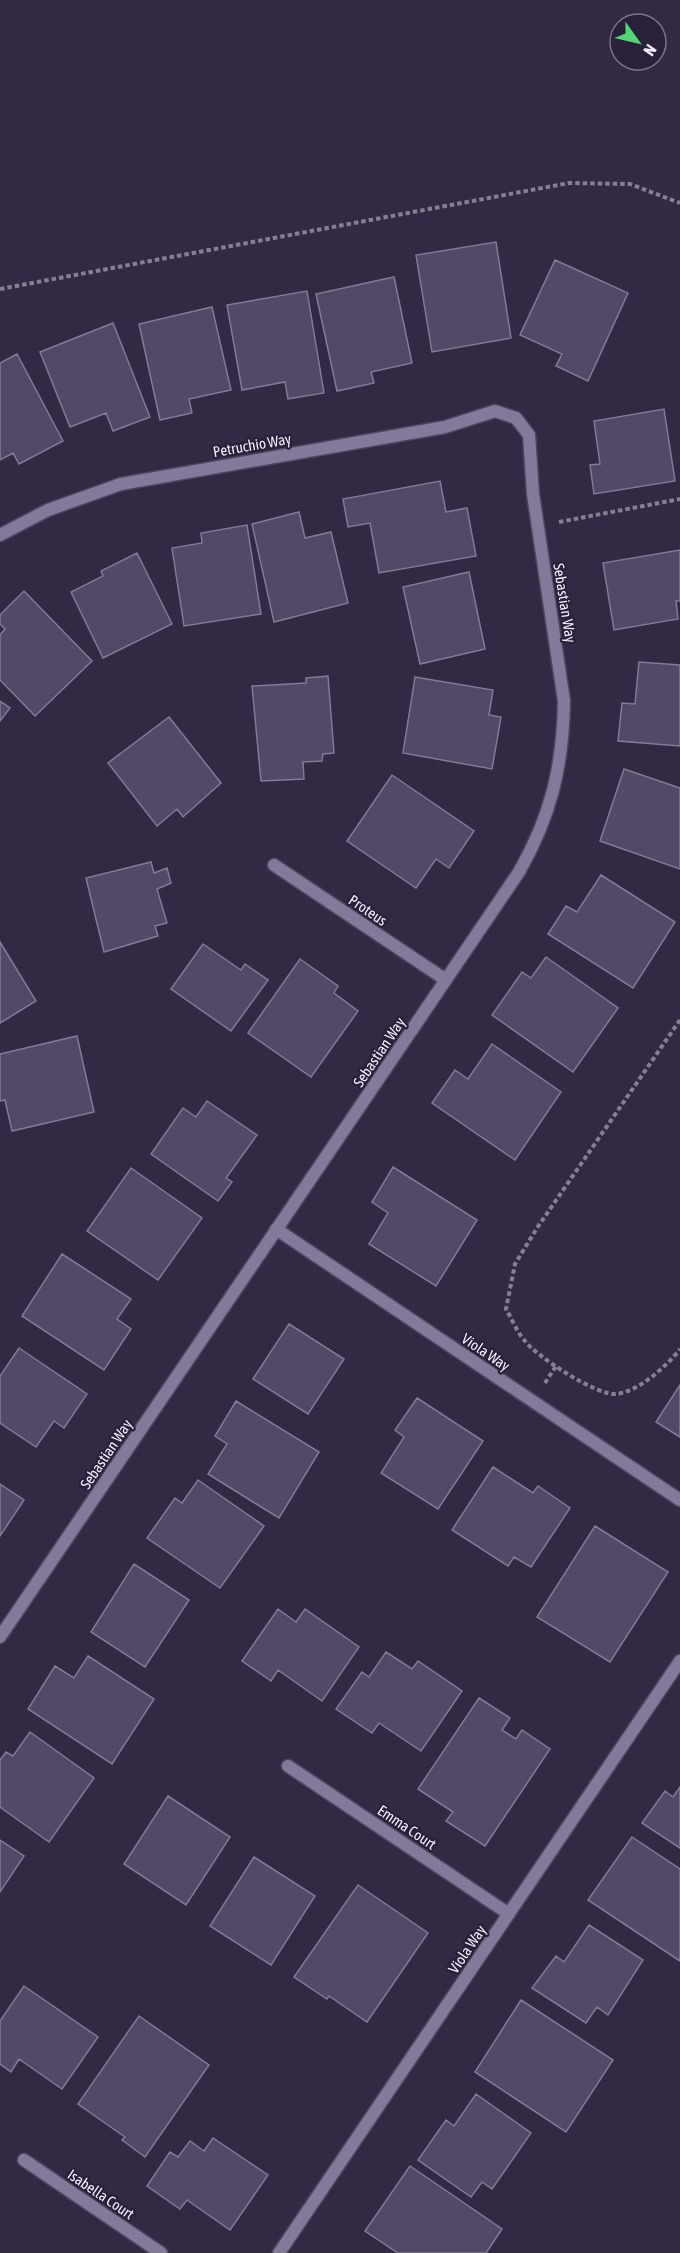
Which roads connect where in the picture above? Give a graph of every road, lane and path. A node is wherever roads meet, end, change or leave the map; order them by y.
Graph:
1 (680, 202) edge
2 (0, 290) edge
3 (516, 418) joint
4 (680, 499) edge
5 (538, 526) junction
6 (0, 535) edge
7 (274, 865) dead end
8 (446, 980) junction
9 (680, 1020) edge
10 (276, 1229) junction
11 (680, 1349) edge
12 (680, 1500) edge
13 (0, 1637) edge
14 (680, 1661) edge
15 (288, 1766) dead end
16 (509, 1914) junction
17 (24, 2160) dead end
18 (161, 2253) edge
19 (279, 2253) edge

1 - 2 path
3 - 5 street, Sebastian Way
3 - 6 street, Petruchio Way
4 - 5 path
5 - 8 street, Sebastian Way
7 - 8 street, Proteus
8 - 10 street, Sebastian Way
9 - 11 path
10 - 12 street, Viola Way
10 - 13 street, Sebastian Way
14 - 16 street, Viola Way
15 - 16 street, Emma Court
16 - 19 street, Viola Way
17 - 18 street, Isabella Court

